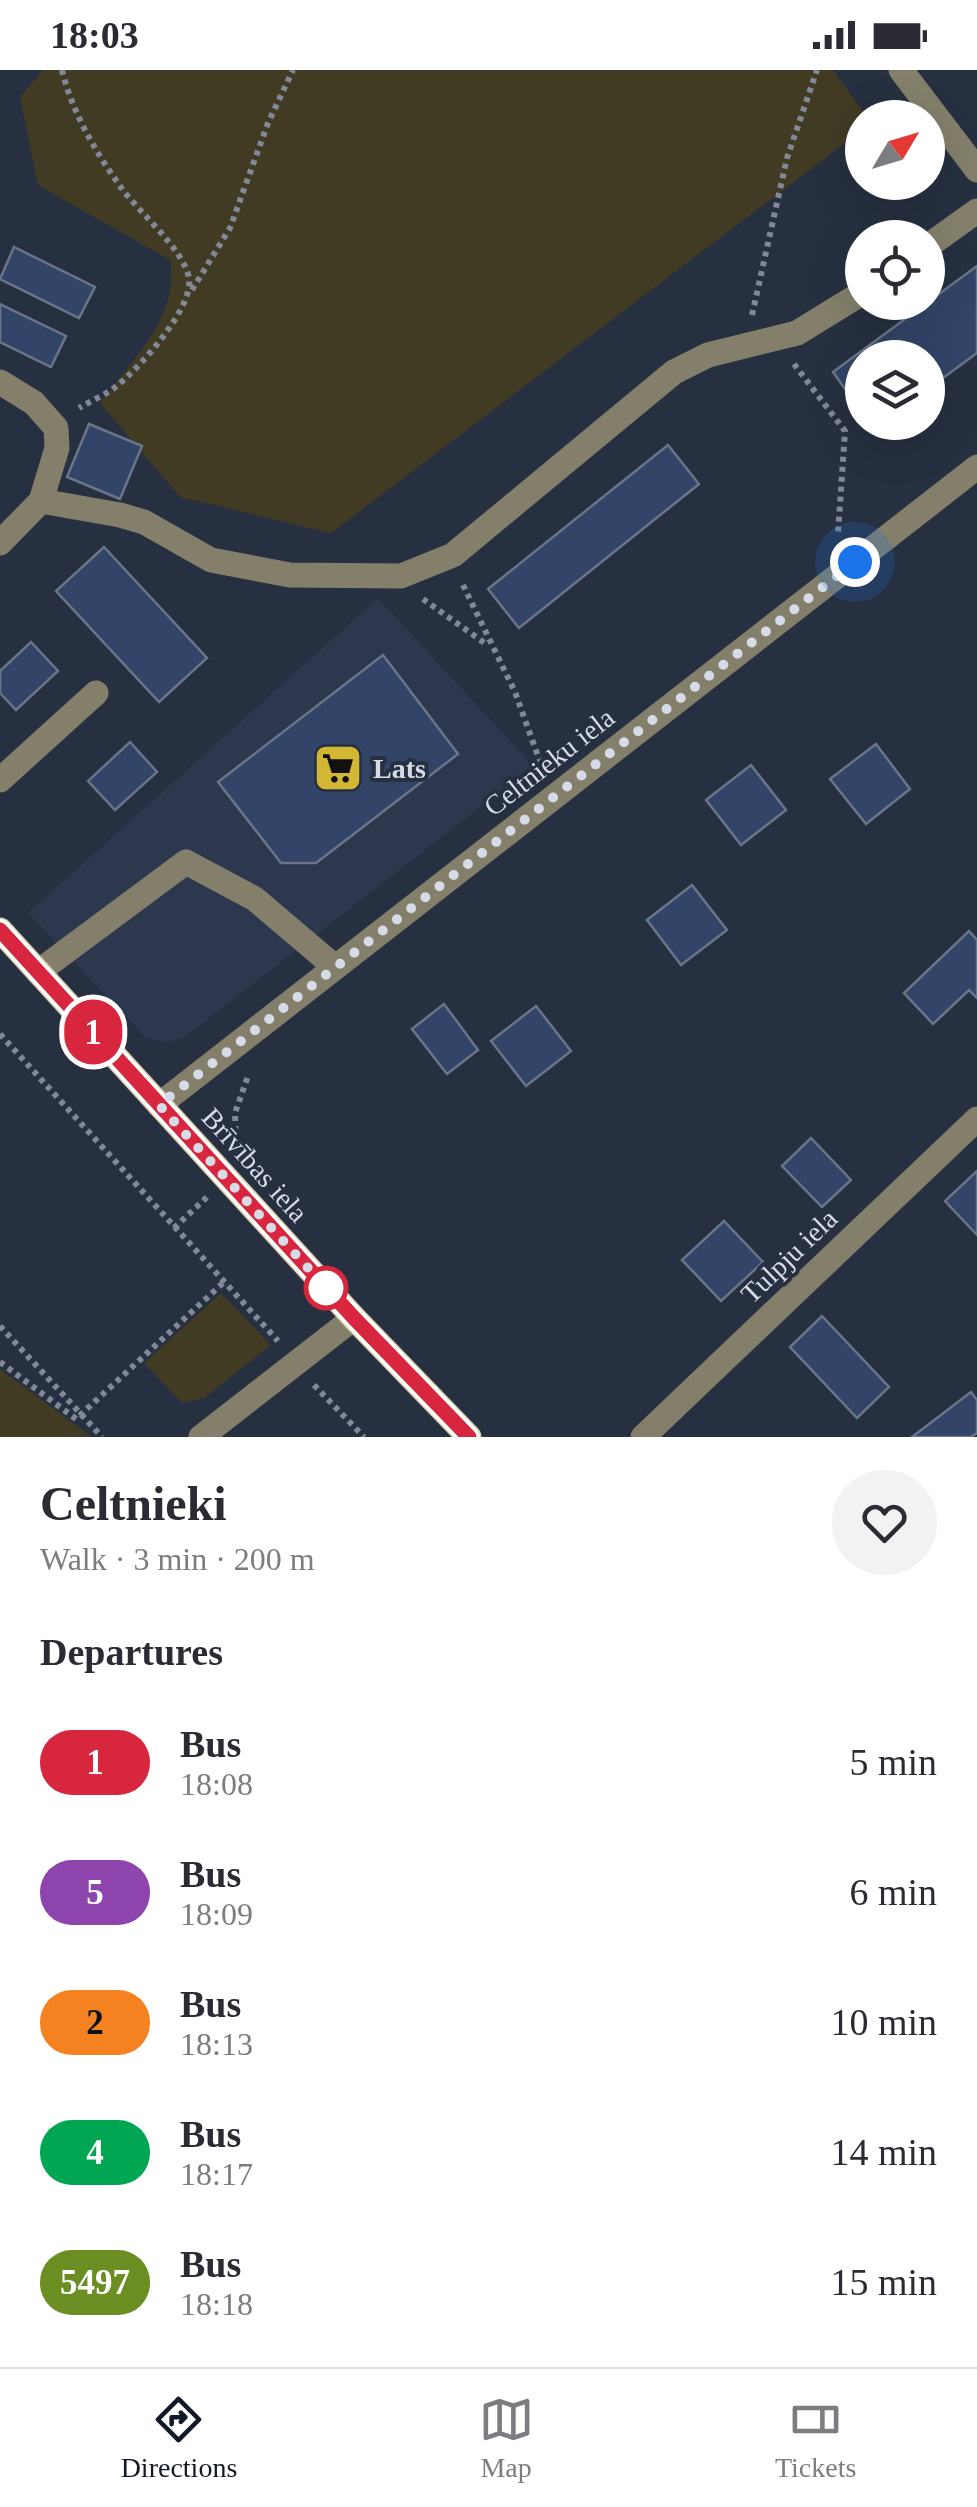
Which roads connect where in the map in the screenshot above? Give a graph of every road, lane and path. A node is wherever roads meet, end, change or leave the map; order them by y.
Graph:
1 (62, 70) edge
2 (293, 70) edge
3 (816, 70) edge
4 (901, 70) edge
5 (977, 170) edge
6 (977, 211) edge
7 (945, 234) edge
8 (188, 296) junction
9 (845, 305) edge
10 (766, 341) junction
11 (0, 382) edge
12 (55, 425) junction
13 (977, 467) edge
14 (41, 501) junction
15 (837, 541) dead end
16 (0, 543) edge
17 (454, 555) junction
18 (372, 576) junction
19 (490, 648) junction
20 (96, 693) dead end
21 (544, 770) dead end
22 (0, 780) edge
23 (0, 930) edge
24 (335, 967) junction
25 (38, 972) junction
26 (0, 1034) edge
27 (159, 1105) junction
28 (977, 1120) edge
29 (224, 1282) junction
30 (354, 1318) junction
31 (0, 1326) edge
32 (0, 1362) edge
33 (297, 1362) junction
34 (82, 1414) junction
35 (102, 1437) edge
36 (201, 1437) edge
37 (364, 1437) edge
38 (468, 1437) edge
39 (643, 1437) edge

1 - 8 path
2 - 8 path
3 - 10 path
4 - 5 street
6 - 7 street
8 - 12 path
9 - 10 street
10 - 15 path
10 - 17 street
11 - 12 street
12 - 14 street
13 - 24 street, Celtnieku iela
14 - 16 street
14 - 18 street
17 - 18 street
17 - 19 path
18 - 19 path
19 - 21 path
20 - 22 street
23 - 25 main road, Brīvības iela
24 - 25 street
24 - 27 street, Celtnieku iela
25 - 27 main road, Brīvības iela
26 - 29 path
27 - 30 main road, Brīvības iela
28 - 39 street, Tulpju iela
29 - 33 path
29 - 34 path
30 - 33 street
30 - 38 main road, Brīvības iela
31 - 34 path
32 - 34 path
33 - 36 street
33 - 37 path
34 - 35 path

